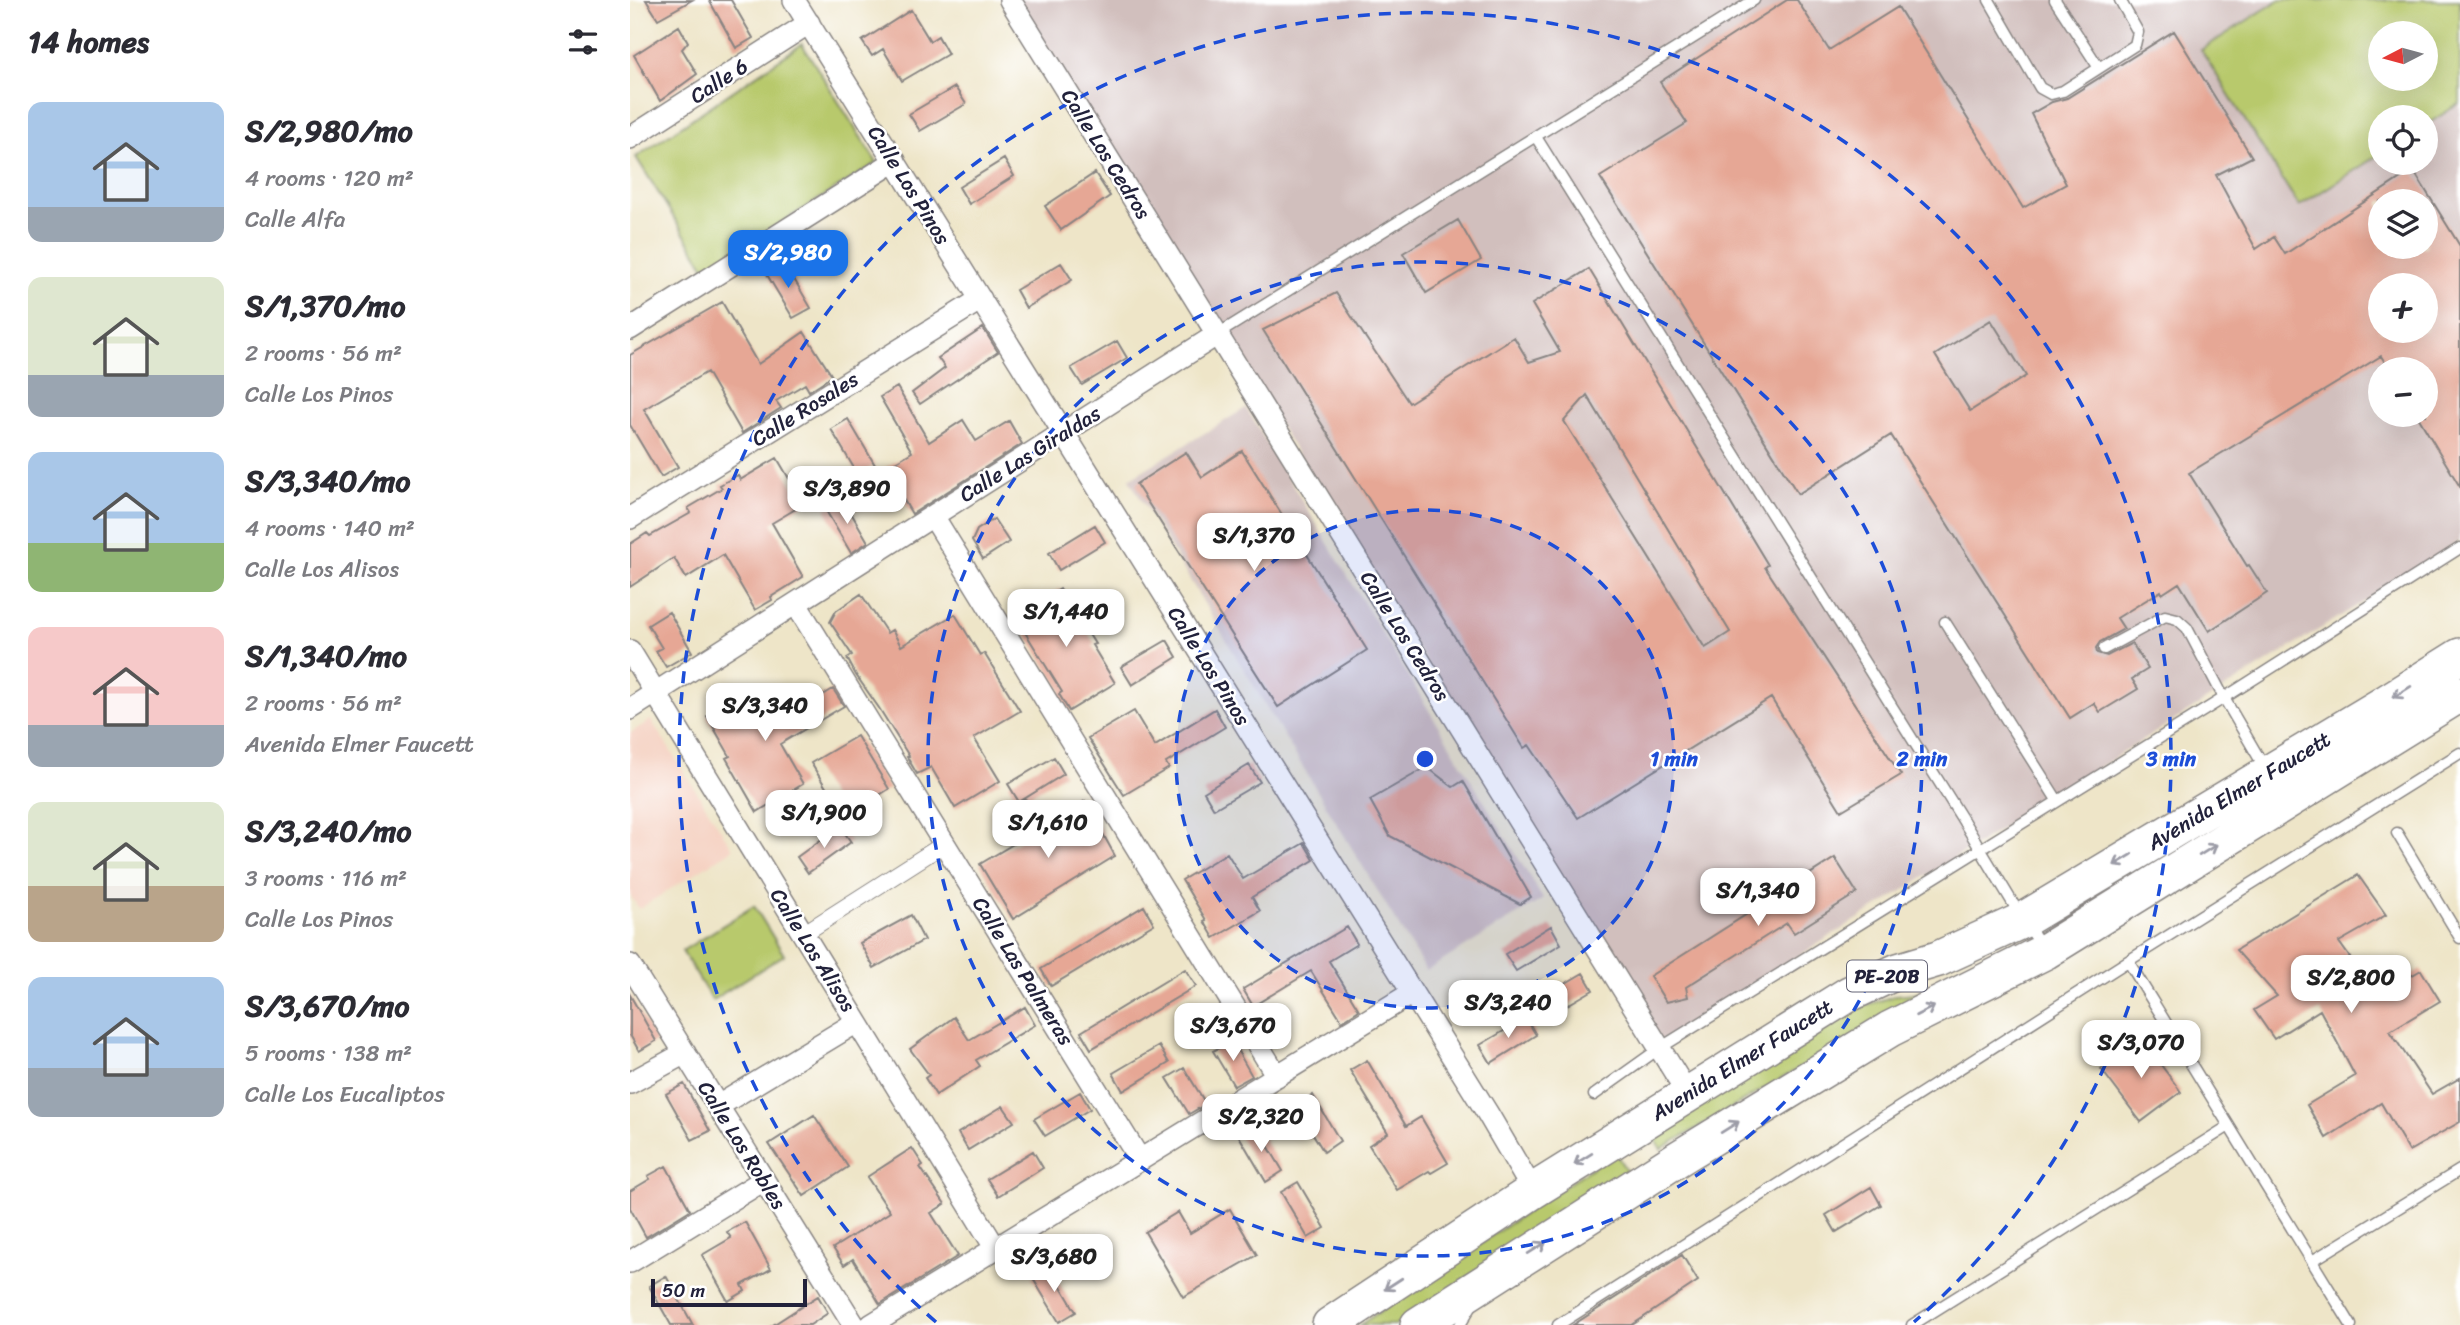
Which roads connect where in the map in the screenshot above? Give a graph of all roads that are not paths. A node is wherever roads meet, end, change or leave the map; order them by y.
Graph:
1 (794, 0) edge
2 (1010, 0) edge
3 (1754, 0) edge
4 (1989, 0) edge
5 (2055, 0) edge
6 (2120, 0) edge
7 (808, 23) junction
8 (2099, 68) junction
9 (1536, 137) junction
10 (630, 138) edge
11 (895, 161) junction
12 (981, 299) junction
13 (630, 330) edge
14 (1218, 334) junction
15 (1064, 433) junction
16 (933, 516) junction
17 (630, 518) edge
18 (2460, 548) edge
19 (796, 604) junction
20 (1945, 622) dead end
21 (2104, 649) dead end
22 (630, 651) edge
23 (2460, 656) edge
24 (656, 693) junction
25 (2460, 694) edge
26 (2224, 698) junction
27 (630, 709) edge
28 (2460, 754) edge
29 (2278, 787) junction
30 (2057, 800) junction
31 (2397, 833) dead end
32 (944, 845) junction
33 (1980, 848) junction
34 (2023, 920) junction
35 (803, 934) junction
36 (2460, 938) edge
37 (2046, 951) junction
38 (2128, 961) junction
39 (630, 965) edge
40 (1412, 993) junction
41 (857, 1021) junction
42 (1660, 1048) junction
43 (685, 1053) junction
44 (1277, 1076) junction
45 (630, 1083) edge
46 (1688, 1094) junction
47 (1594, 1095) dead end
48 (718, 1106) junction
49 (2229, 1126) junction
50 (1626, 1133) junction
51 (1140, 1160) junction
52 (2460, 1170) edge
53 (1653, 1175) junction
54 (764, 1180) junction
55 (1533, 1191) junction
56 (996, 1249) junction
57 (2312, 1261) junction
58 (630, 1262) edge
59 (1487, 1279) junction
60 (855, 1325) edge
61 (871, 1325) edge
62 (1330, 1325) edge
63 (1418, 1325) edge
64 (1460, 1325) edge
65 (1558, 1325) edge
66 (1912, 1325) edge
67 (2351, 1325) edge

1 - 7 street, Calle Los Pinos
2 - 14 street, Calle Los Cedros
3 - 9 lane
4 - 8 lane
5 - 8 lane
6 - 8 lane
7 - 10 street, Calle 6
7 - 11 street, Calle Los Pinos
9 - 14 lane
9 - 33 lane
11 - 12 street, Calle Los Pinos
11 - 13 street
12 - 15 street, Calle Los Pinos
12 - 17 street, Calle Rosales
14 - 15 street, Calle Las Giraldas
14 - 42 street, Calle Los Cedros
15 - 16 street, Calle Las Giraldas
15 - 40 street, Calle Los Pinos
16 - 19 street, Calle Las Giraldas
16 - 44 street
18 - 26 lane
19 - 24 street, Calle Las Giraldas
19 - 32 street, Calle Las Palmeras
20 - 30 lane
21 - 26 lane
22 - 24 street, Calle Los Alisos
23 -> 29 highway, Avenida Elmer Faucett / PE-20B
24 - 27 street, Calle Las Giraldas
24 - 35 street, Calle Los Alisos
25 - 29 highway, Avenida Elmer Faucett / PE-20B
26 - 29 lane
26 - 30 lane
28 - 38 lane
29 -> 34 highway, Avenida Elmer Faucett / PE-20B
37 -> 29 highway, Avenida Elmer Faucett / PE-20B
30 - 33 lane
31 - 36 lane
32 - 35 street
32 - 51 street, Calle Las Palmeras
33 - 34 lane
33 - 42 lane
34 - 37 lane
34 - 46 highway, Avenida Elmer Faucett / PE-20B
35 - 41 street, Calle Los Alisos
53 -> 37 highway, Avenida Elmer Faucett / PE-20B
38 - 49 lane
38 - 65 lane
39 - 43 street, Calle Los Robles
40 - 44 street
40 - 55 street, Calle Los Pinos
41 - 48 street
41 - 56 street, Calle Los Alisos
42 - 46 street, Calle Los Cedros
42 - 47 lane
43 - 45 street
43 - 48 street, Calle Los Robles
44 - 51 street
46 - 50 highway, Avenida Elmer Faucett / PE-20B
48 - 54 street, Calle Los Robles
49 - 57 lane
49 - 66 lane
50 - 53 highway
50 -> 55 highway, Avenida Elmer Faucett / PE-20B
51 - 56 street
52 - 57 lane
59 -> 53 highway, Avenida Elmer Faucett / PE-20B
54 - 58 street
54 - 60 street, Calle Los Robles
55 -> 62 highway, Avenida Elmer Faucett / PE-20B
56 - 61 street
57 - 67 lane
59 - 63 highway, Avenida Elmer Faucett / PE-20B
59 - 64 lane

